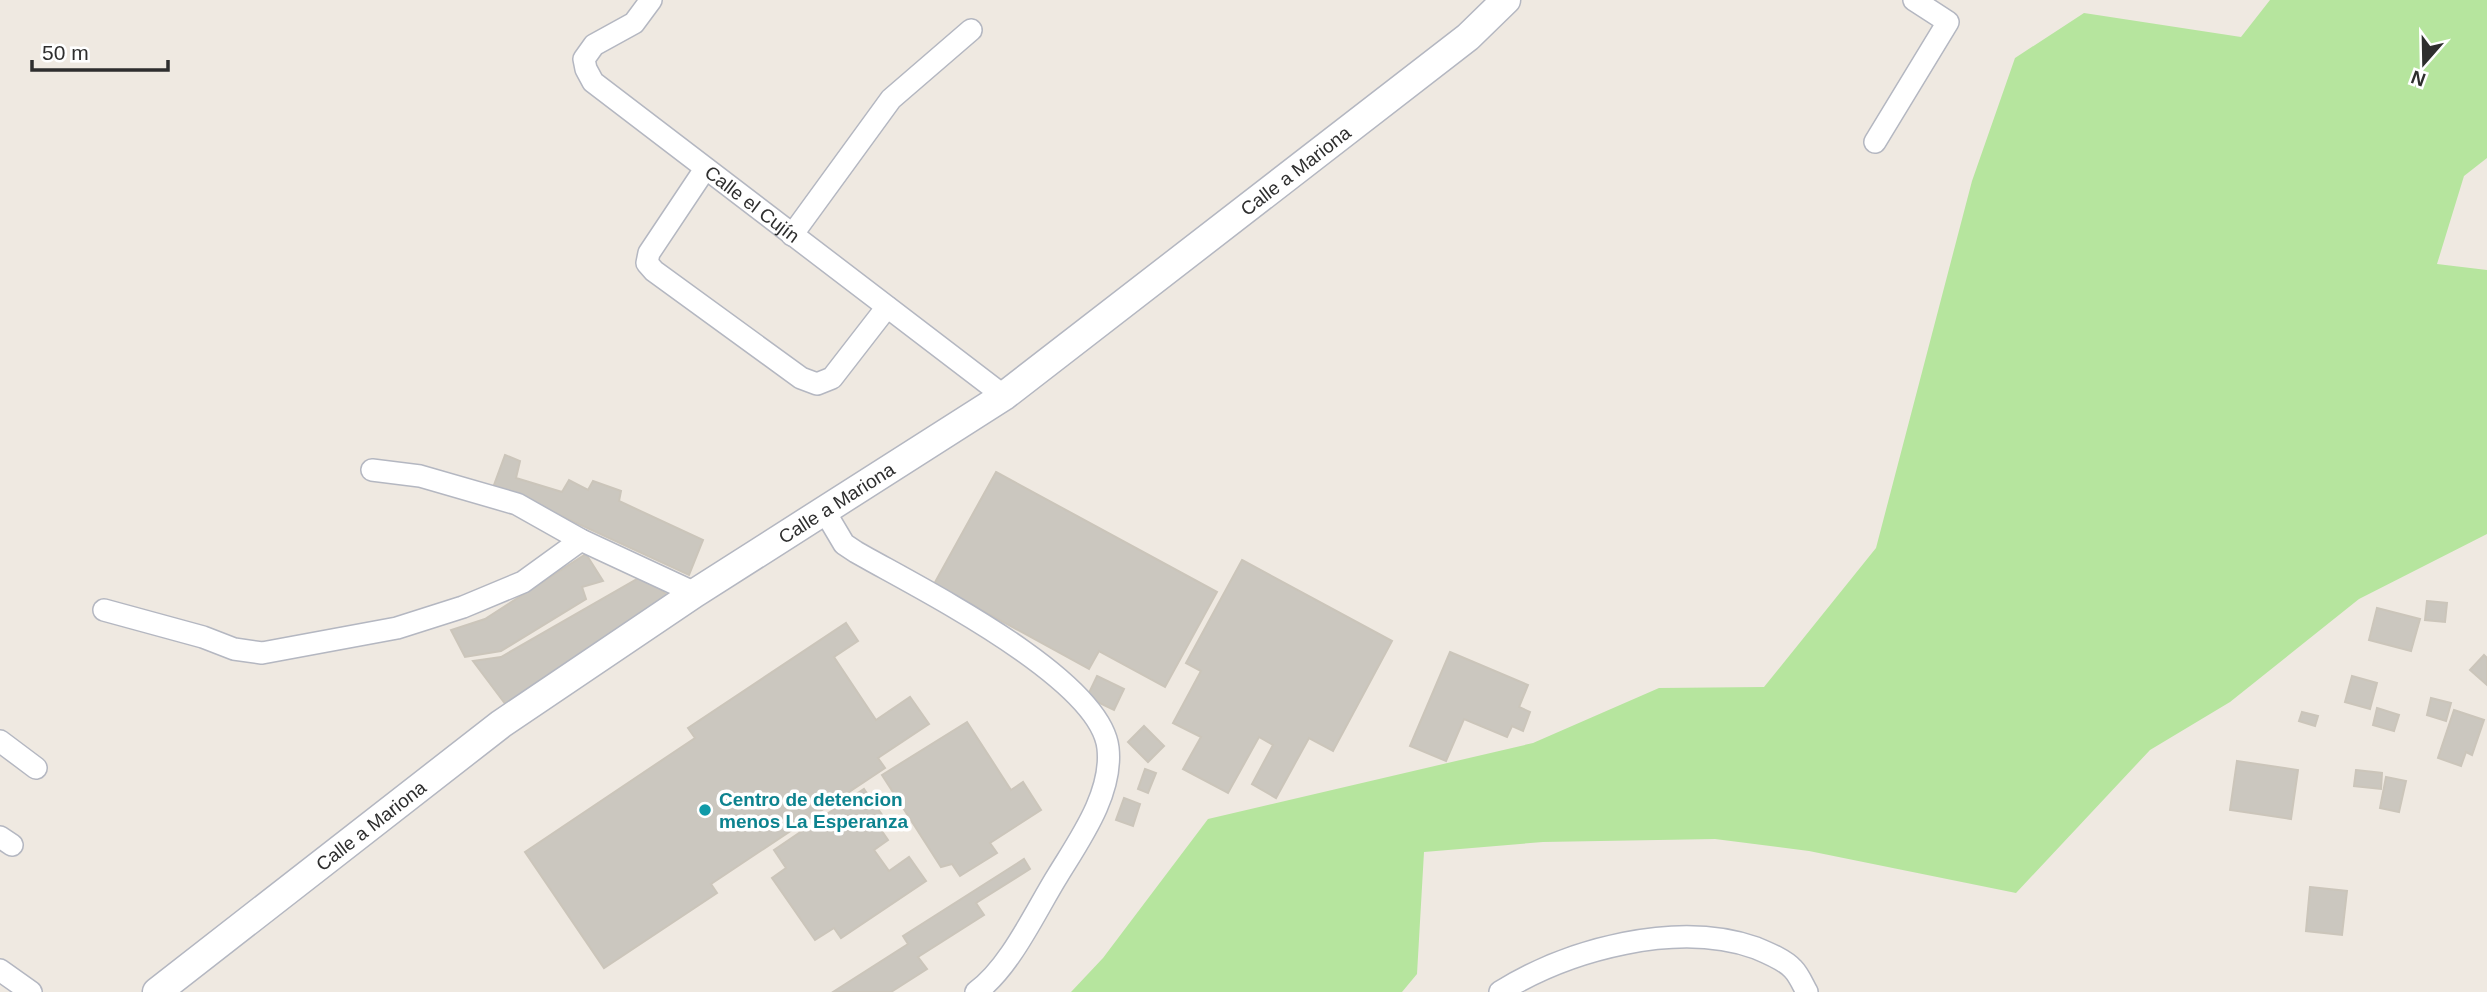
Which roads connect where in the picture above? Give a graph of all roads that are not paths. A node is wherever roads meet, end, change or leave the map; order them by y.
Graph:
1 (651, 0) edge
2 (1507, 0) edge
3 (1914, 0) edge
4 (971, 30) dead end
5 (1875, 142) dead end
6 (705, 169) junction
7 (792, 235) junction
8 (887, 307) junction
9 (1004, 396) junction
10 (372, 470) dead end
11 (825, 512) junction
12 (581, 540) junction
13 (695, 593) junction
14 (104, 610) dead end
15 (0, 741) edge
16 (36, 768) dead end
17 (0, 970) edge
18 (31, 992) edge
19 (157, 992) edge
20 (976, 992) edge
21 (1500, 992) edge
22 (1807, 992) edge

1 - 6 street, Calle el Cujín
2 - 9 main road, Calle a Mariona
3 - 5 street
4 - 7 street
6 - 7 street, Calle el Cujín
6 - 8 street
7 - 8 street, Calle el Cujín
8 - 9 street, Calle el Cujín
9 - 11 main road, Calle a Mariona
10 - 12 street
11 - 13 main road, Calle a Mariona
11 - 20 street
12 - 13 street
12 - 14 street
13 - 19 main road, Calle a Mariona
15 - 16 street
17 - 18 street
21 - 22 street

